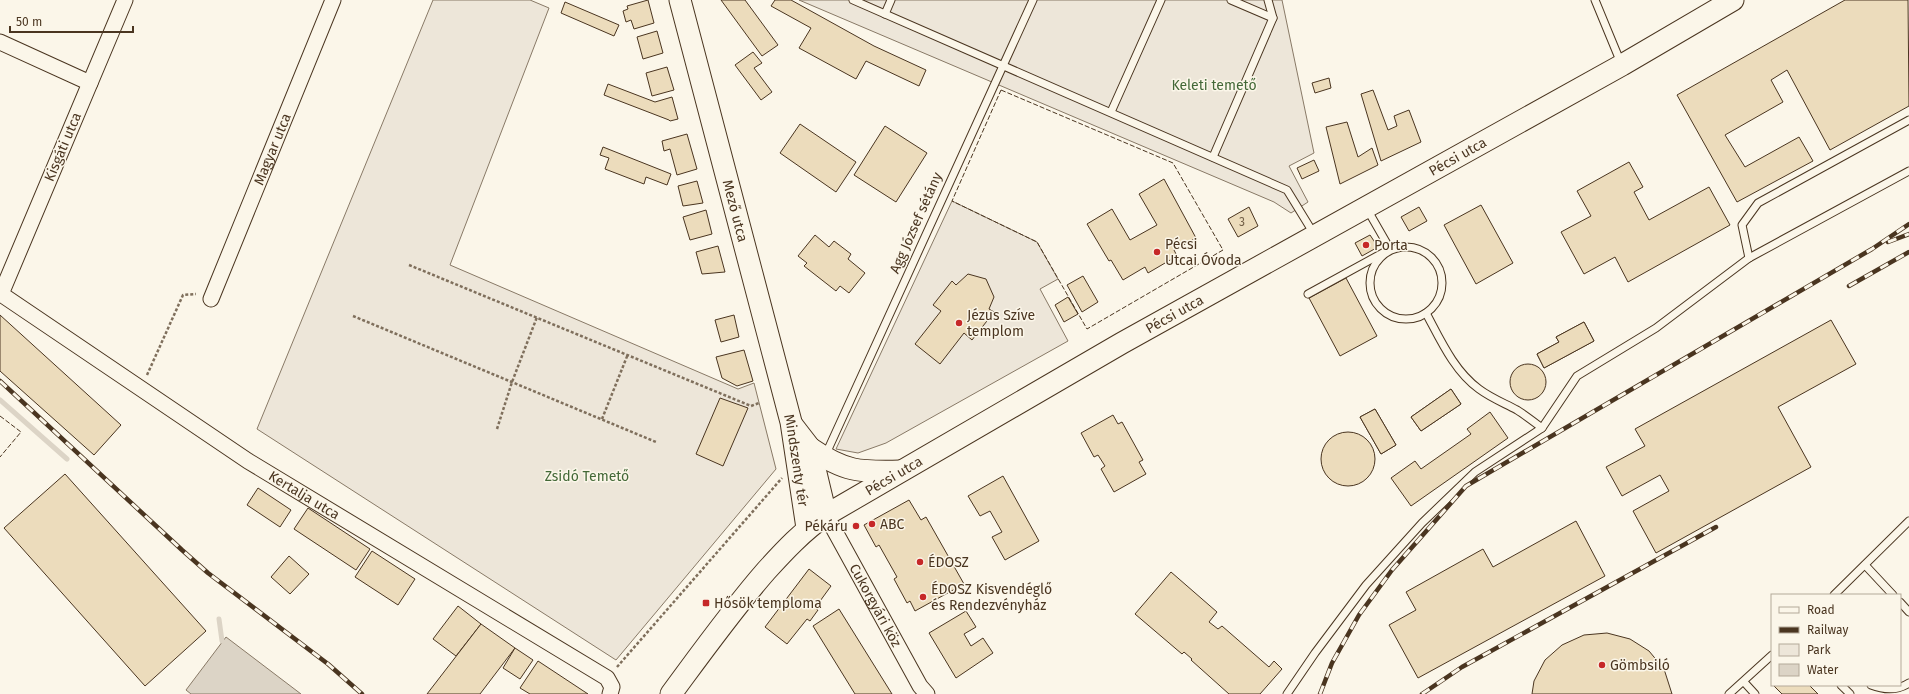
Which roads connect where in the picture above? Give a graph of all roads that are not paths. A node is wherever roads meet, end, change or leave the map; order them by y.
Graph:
1 (125, 0) edge
2 (333, 0) edge
3 (680, 0) edge
4 (853, 0) edge
5 (891, 0) edge
6 (1033, 0) edge
7 (1161, 0) edge
8 (1231, 0) edge
9 (1268, 0) edge
10 (1595, 0) edge
11 (1733, 0) edge
12 (885, 14) junction
13 (1273, 18) junction
14 (0, 42) edge
15 (1003, 65) junction
16 (1622, 65) junction
17 (90, 83) junction
18 (1111, 112) junction
19 (1909, 120) edge
20 (1213, 157) junction
21 (1908, 174) edge
22 (1366, 207) junction
23 (1315, 235) junction
24 (1390, 249) junction
25 (1749, 258) junction
26 (1, 294) edge
27 (1308, 294) dead end
28 (211, 299) dead end
29 (1426, 313) junction
30 (791, 422) joint
31 (1542, 428) junction
32 (810, 456) junction
33 (903, 471) junction
34 (826, 516) junction
35 (1909, 521) edge
36 (807, 528) junction
37 (1865, 565) junction
38 (1835, 594) edge
39 (1892, 594) edge
40 (1901, 603) edge
41 (1909, 612) edge
42 (1771, 656) edge
43 (1744, 682) junction
44 (1909, 683) edge
45 (610, 686) edge
46 (1842, 686) edge
47 (1873, 686) edge
48 (671, 694) edge
49 (927, 694) edge
50 (1287, 694) edge
51 (1729, 694) edge
52 (1755, 694) edge
53 (1850, 694) edge

1 - 17 street, Kisgáti utca
2 - 28 street, Magyar utca
3 - 30 street, Mező utca
4 - 12 lane
5 - 12 lane
6 - 15 lane, Agg József sétány
7 - 18 lane
8 - 13 lane
9 - 13 lane
10 - 16 lane
11 - 16 street, Pécsi utca
12 - 15 lane
13 - 20 lane
14 - 17 street
15 - 18 lane
15 - 32 lane, Agg József sétány
16 - 22 street, Pécsi utca
17 - 26 street, Kisgáti utca
18 - 20 lane
19 - 25 lane
20 - 23 lane
21 - 25 lane
22 - 23 street, Pécsi utca
22 - 24 lane
23 - 33 street, Pécsi utca
24 - 27 lane
24 - 29 lane
24 - 29 lane
25 - 31 lane
26 - 45 street, Kertalja utca
29 - 31 lane
30 - 32 street, Mindszenty tér
31 - 50 lane
32 - 33 street
32 - 34 street, Mindszenty tér
32 - 36 street, Mindszenty tér
33 - 34 street, Pécsi utca
34 - 36 street, Pécsi utca
34 - 49 street, Cukorgyári köz
35 - 37 lane
36 - 48 street, Pécsi utca
37 - 38 lane
37 - 39 lane
40 - 41 lane
42 - 43 lane
43 - 51 lane
43 - 52 lane
44 - 47 lane
46 - 53 lane

